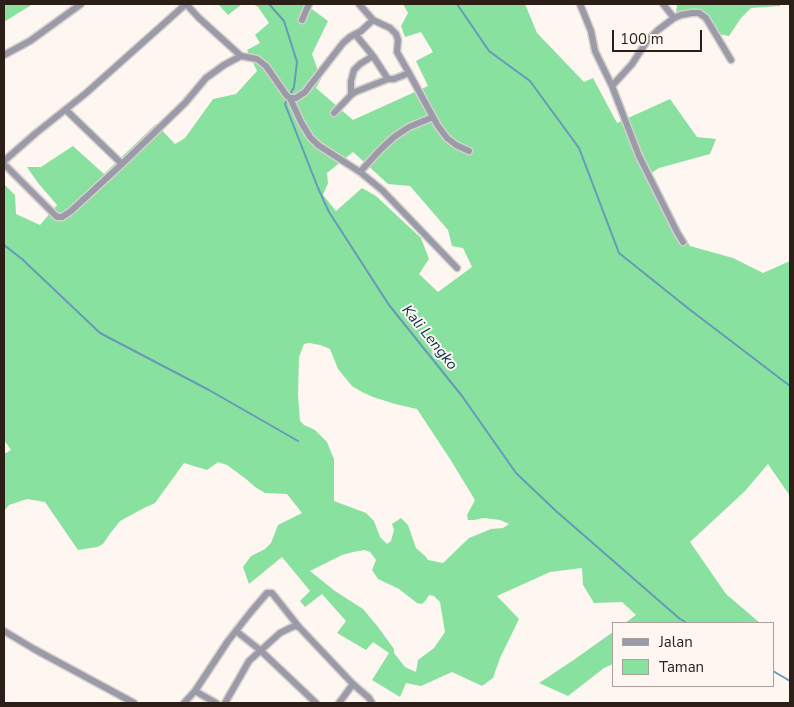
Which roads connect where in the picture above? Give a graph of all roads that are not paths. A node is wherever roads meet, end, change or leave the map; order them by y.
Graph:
1 (81, 4) edge
2 (186, 4) edge
3 (309, 4) edge
4 (359, 4) edge
5 (580, 4) edge
6 (663, 4) edge
7 (674, 18) junction
8 (302, 20) dead end
9 (373, 20) junction
10 (355, 34) junction
11 (4, 56) edge
12 (241, 56) junction
13 (372, 56) junction
14 (731, 60) dead end
15 (409, 73) junction
16 (388, 78) junction
17 (612, 86) junction
18 (351, 95) junction
19 (289, 97) junction
20 (66, 110) junction
21 (334, 113) dead end
22 (433, 116) junction
23 (469, 151) dead end
24 (4, 163) edge
25 (122, 164) junction
26 (360, 172) junction
27 (683, 242) dead end
28 (457, 268) dead end
29 (299, 627) junction
30 (236, 630) junction
31 (4, 631) edge
32 (260, 650) junction
33 (353, 684) junction
34 (195, 690) junction
35 (134, 703) edge
36 (184, 703) edge
37 (216, 703) edge
38 (225, 703) edge
39 (316, 703) edge
40 (339, 703) edge
41 (372, 703) edge

1 - 11 street
2 - 12 street
2 - 20 street
3 - 8 street
4 - 9 street
5 - 17 street
6 - 7 street
7 - 14 street
7 - 17 street
9 - 10 street
9 - 15 street
10 - 13 street
10 - 19 street
12 - 19 street
12 - 25 street
13 - 16 street
13 - 18 street
15 - 16 street
15 - 22 street
16 - 18 street
17 - 27 street
18 - 21 street
19 - 26 street
20 - 24 street
20 - 25 street
22 - 23 street
22 - 26 street
24 - 25 street
26 - 28 street
29 - 30 street
29 - 32 street
29 - 33 street
30 - 32 street
30 - 34 street
31 - 35 street
32 - 38 street
32 - 39 street
33 - 40 street
33 - 41 street
34 - 36 street
34 - 37 street

